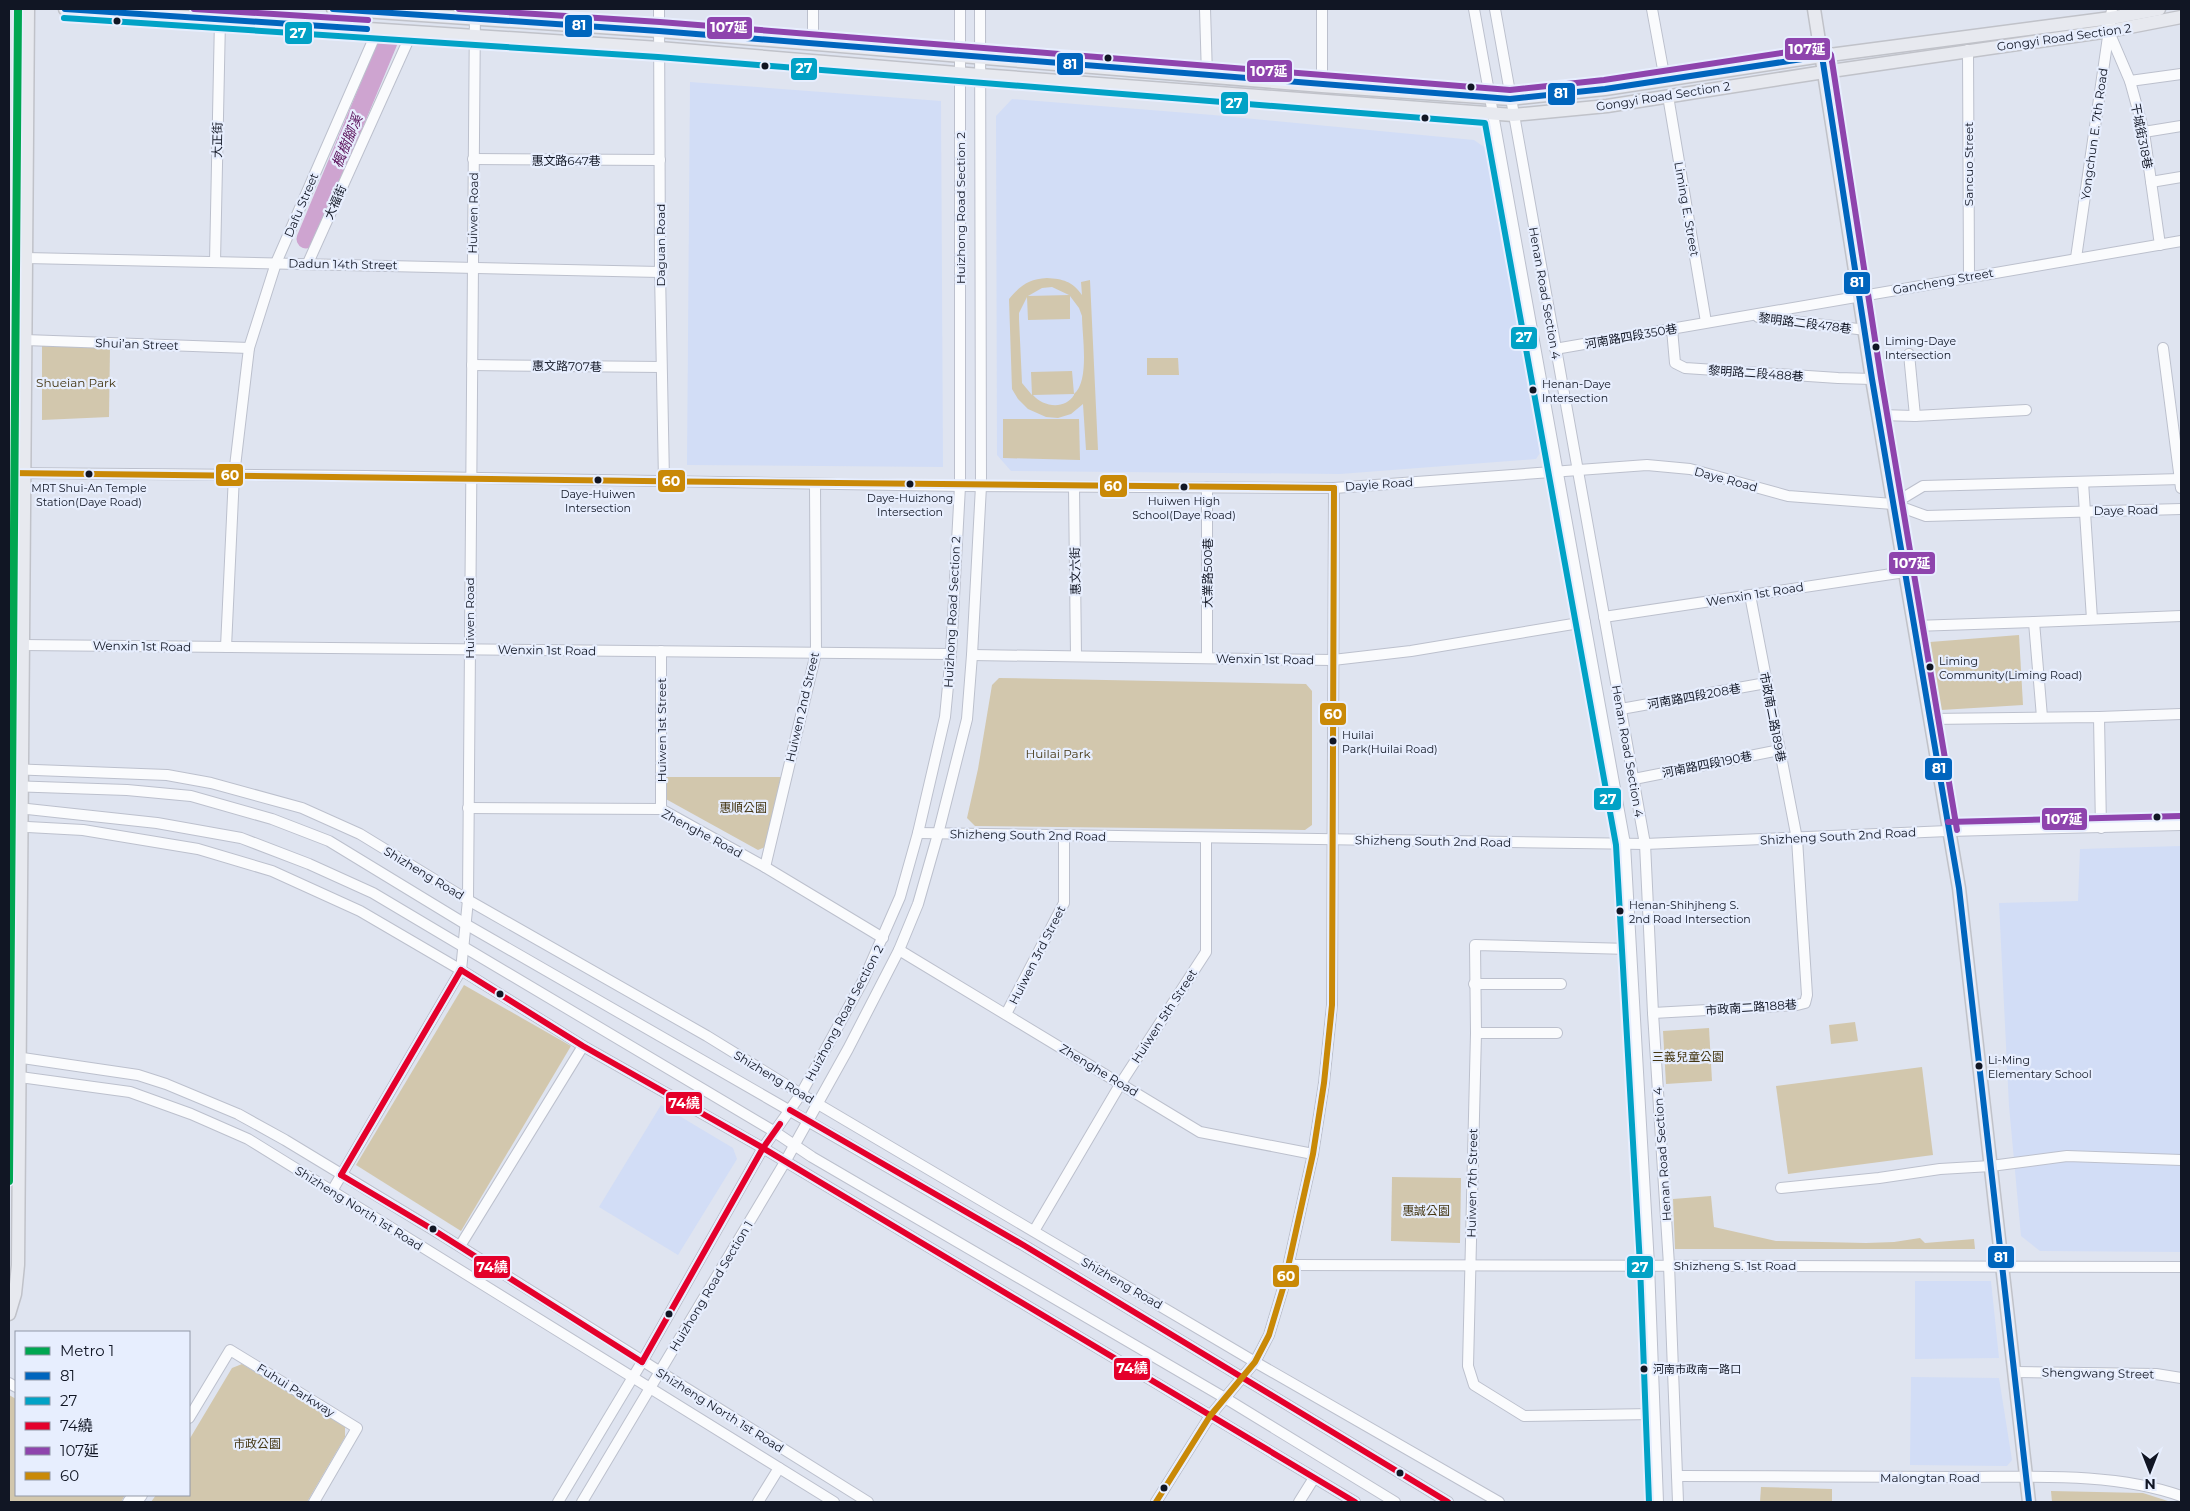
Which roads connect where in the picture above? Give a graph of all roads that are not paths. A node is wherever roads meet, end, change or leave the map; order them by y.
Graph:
1 (28, 9) edge
2 (65, 9) edge
3 (333, 9) edge
4 (659, 9) edge
5 (812, 9) edge
6 (960, 9) edge
7 (980, 9) edge
8 (1205, 9) edge
9 (1322, 9) edge
10 (1474, 9) edge
11 (1495, 9) edge
12 (1652, 9) edge
13 (1814, 9) edge
14 (2159, 9) edge
15 (2112, 13) edge
16 (475, 14) edge
17 (2181, 17) edge
18 (220, 19) junction
19 (378, 29) junction
20 (660, 31) junction
21 (2109, 31) junction
22 (412, 32) junction
23 (475, 36) junction
24 (813, 43) junction
25 (660, 48) junction
26 (1968, 50) junction
27 (960, 55) junction
28 (1822, 56) junction
29 (980, 57) junction
30 (1824, 72) junction
31 (960, 73) junction
32 (2181, 74) edge
33 (980, 75) junction
34 (1207, 76) junction
35 (1664, 80) junction
36 (2130, 81) junction
37 (1322, 86) junction
38 (1668, 96) junction
39 (1489, 98) junction
40 (1510, 99) junction
41 (1492, 115) junction
42 (1513, 115) junction
43 (2181, 126) edge
44 (2144, 132) junction
45 (473, 160) junction
46 (660, 160) junction
47 (2181, 177) edge
48 (2151, 182) junction
49 (2181, 241) edge
50 (2160, 244) junction
51 (26, 258) junction
52 (2076, 258) junction
53 (215, 262) junction
54 (276, 263) junction
55 (308, 263) junction
56 (472, 267) junction
57 (660, 272) junction
58 (1969, 277) junction
59 (1860, 296) junction
60 (1745, 316) junction
61 (1706, 322) junction
62 (1672, 329) junction
63 (1866, 330) junction
64 (25, 340) junction
65 (248, 348) junction
66 (2163, 348) dead end
67 (1555, 349) junction
68 (1909, 354) dead end
69 (472, 364) junction
70 (661, 368) junction
71 (1872, 379) junction
72 (2026, 410) dead end
73 (1879, 416) junction
74 (1915, 416) junction
75 (1577, 470) junction
76 (1557, 471) junction
77 (24, 472) junction
78 (9, 473) edge
79 (234, 475) junction
80 (470, 478) junction
81 (664, 482) junction
82 (2082, 482) junction
83 (2181, 482) edge
84 (815, 484) junction
85 (960, 486) junction
86 (981, 486) junction
87 (1074, 487) junction
88 (1207, 487) junction
89 (1334, 488) junction
90 (1893, 504) junction
91 (2181, 509) edge
92 (2084, 511) junction
93 (1905, 572) junction
94 (1750, 595) junction
95 (2181, 616) edge
96 (1604, 617) junction
97 (2092, 620) junction
98 (1585, 622) junction
99 (2034, 622) junction
100 (1914, 626) junction
101 (22, 645) junction
102 (226, 647) junction
103 (469, 650) junction
104 (661, 651) junction
105 (816, 653) junction
106 (951, 654) junction
107 (972, 655) junction
108 (1076, 656) junction
109 (1207, 658) junction
110 (1333, 660) junction
111 (1766, 683) junction
112 (1621, 709) junction
113 (2181, 714) edge
114 (2099, 716) junction
115 (2042, 717) junction
116 (1930, 719) junction
117 (1780, 750) junction
118 (9, 769) edge
119 (23, 769) junction
120 (1634, 779) junction
121 (9, 786) edge
122 (23, 786) junction
123 (9, 807) edge
124 (23, 807) junction
125 (468, 808) junction
126 (660, 809) junction
127 (9, 826) edge
128 (23, 826) junction
129 (2181, 826) edge
130 (2101, 828) junction
131 (1948, 830) junction
132 (918, 833) junction
133 (938, 834) junction
134 (1064, 836) junction
135 (1206, 838) junction
136 (1796, 839) junction
137 (1333, 840) junction
138 (1625, 844) junction
139 (1645, 844) junction
140 (765, 867) junction
141 (468, 900) junction
142 (467, 925) junction
143 (883, 938) junction
144 (464, 948) junction
145 (1630, 949) junction
146 (899, 950) junction
147 (461, 970) junction
148 (1474, 984) junction
149 (1561, 984) dead end
150 (1653, 1013) junction
151 (1006, 1014) junction
152 (1476, 1033) junction
153 (1557, 1033) dead end
154 (583, 1046) junction
155 (14, 1056) edge
156 (14, 1078) edge
157 (1121, 1083) junction
158 (800, 1094) junction
159 (818, 1104) junction
160 (790, 1110) junction
161 (809, 1121) junction
162 (775, 1132) junction
163 (794, 1145) junction
164 (763, 1148) junction
165 (1313, 1154) junction
166 (2181, 1160) edge
167 (785, 1162) junction
168 (1991, 1166) junction
169 (341, 1175) junction
170 (1781, 1188) dead end
171 (332, 1191) junction
172 (1034, 1231) junction
173 (460, 1246) junction
174 (1470, 1264) junction
175 (1288, 1265) junction
176 (1649, 1265) junction
177 (1669, 1265) junction
178 (2002, 1266) junction
179 (2181, 1267) edge
180 (9, 1314) edge
181 (642, 1362) junction
182 (1255, 1362) junction
183 (660, 1372) junction
184 (2014, 1372) junction
185 (632, 1378) junction
186 (1242, 1378) junction
187 (2181, 1378) edge
188 (650, 1388) junction
189 (1225, 1398) junction
190 (1654, 1414) junction
191 (190, 1416) edge
192 (1210, 1416) junction
193 (779, 1468) junction
194 (1677, 1476) junction
195 (2026, 1477) junction
196 (1314, 1478) junction
197 (2181, 1496) edge
198 (314, 1502) edge
199 (558, 1502) edge
200 (582, 1502) edge
201 (758, 1502) edge
202 (834, 1502) edge
203 (868, 1502) edge
204 (1156, 1502) edge
205 (1299, 1502) edge
206 (1355, 1502) edge
207 (1395, 1502) edge
208 (1448, 1502) edge
209 (1499, 1502) edge
210 (1658, 1502) edge
211 (1678, 1502) edge
212 (2029, 1502) edge

1 - 51 main road
2 - 18 main road, Gongyi Road Section 2
3 - 16 main road, Gongyi Road Section 2
4 - 20 street, Daguan Road
5 - 24 street
6 - 27 street, Huizhong Road Section 2
7 - 29 street, Huizhong Road Section 2
8 - 34 street
9 - 37 street
10 - 39 street, Henan Road Section 4
11 - 40 street, Henan Road Section 4
12 - 35 street
13 - 28 main road
14 - 15 main road, Gongyi Road Section 2
15 - 21 street, Yongchun E. 7th Road
15 - 28 main road, Gongyi Road Section 2
16 - 20 main road, Gongyi Road Section 2
16 - 23 street, Huiwen Road
17 - 21 main road, Gongyi Road Section 2
18 - 19 main road, Gongyi Road Section 2
18 - 53 street, 大正街
19 - 22 main road, Gongyi Road Section 2
19 - 54 street, Dafu Street
20 - 24 main road, Gongyi Road Section 2
20 - 25 street, Daguan Road
21 - 26 main road, Gongyi Road Section 2
21 - 36 street, 干城街318巷
21 - 52 street, Yongchun E. 7th Road
22 - 23 main road, Gongyi Road Section 2
22 - 55 street, 大福街
23 - 25 main road, Gongyi Road Section 2
23 - 45 street, Huiwen Road
24 - 27 main road, Gongyi Road Section 2
25 - 31 main road, Gongyi Road Section 2
25 - 46 street, Daguan Road
26 - 30 main road, Gongyi Road Section 2
26 - 58 street, Sancuo Street
27 - 29 main road, Gongyi Road Section 2
27 - 31 street, Huizhong Road Section 2
28 - 30 main road
28 - 35 main road, Gongyi Road Section 2
29 - 33 street, Huizhong Road Section 2
29 - 34 main road, Gongyi Road Section 2
30 - 38 main road, Gongyi Road Section 2
30 - 59 main road
31 - 33 main road, Gongyi Road Section 2
31 - 85 street, Huizhong Road Section 2
32 - 36 street
33 - 41 main road, Gongyi Road Section 2
33 - 86 street, Huizhong Road Section 2
34 - 37 main road, Gongyi Road Section 2
35 - 40 main road, Gongyi Road Section 2
36 - 44 street, 干城街318巷
37 - 39 main road, Gongyi Road Section 2
38 - 42 main road, Gongyi Road Section 2
38 - 61 street, Liming E. Street
39 - 40 main road, Gongyi Road Section 2
39 - 41 street, Henan Road Section 4
40 - 42 street, Henan Road Section 4
41 - 42 main road, Gongyi Road Section 2
41 - 76 street, Henan Road Section 4
42 - 67 street, Henan Road Section 4
43 - 44 street
44 - 48 street, 干城街318巷
45 - 46 street, 惠文路647巷
45 - 56 street, Huiwen Road
46 - 57 street, Daguan Road
47 - 48 street
48 - 50 street, 干城街318巷
49 - 50 street, Gancheng Street
50 - 52 street, Gancheng Street
51 - 53 street, Dadun 14th Street
51 - 64 main road
52 - 58 street, Gancheng Street
53 - 54 street, Dadun 14th Street
54 - 55 street, Dadun 14th Street
54 - 65 street, Dafu Street
55 - 56 street, Dadun 14th Street
56 - 57 street, Dadun 14th Street
56 - 69 street, Huiwen Road
57 - 70 street, Daguan Road
58 - 59 street, Gancheng Street
59 - 60 street, Gancheng Street
59 - 63 main road
60 - 61 street, Gancheng Street
60 - 63 street, 黎明路二段478巷
61 - 62 street, 河南路四段350巷
62 - 67 street, 河南路四段350巷
62 - 71 street, 黎明路二段488巷
63 - 71 main road
64 - 65 street, Shui’an Street
64 - 77 main road
65 - 79 street, Dafu Street
66 - 83 street
67 - 75 street, Henan Road Section 4
68 - 74 street
69 - 70 street, 惠文路707巷
69 - 80 street, Huiwen Road
70 - 81 street, Daguan Road
71 - 73 main road
72 - 74 street
73 - 74 street
73 - 90 main road
75 - 76 street, Daye Road
75 - 90 street, Daye Road
75 - 96 street, Henan Road Section 4
76 - 89 street, Dayie Road
76 - 98 street, Henan Road Section 4
77 - 78 street
77 - 79 street
77 - 101 main road
79 - 80 street
79 - 102 street, Dafu Street
80 - 81 street
80 - 103 street, Huiwen Road
81 - 84 street
82 - 83 street
82 - 90 street
82 - 92 street
84 - 85 street
84 - 105 street, Huiwen 2nd Street
85 - 86 street, Dayie Road
85 - 106 street, Huizhong Road Section 2
86 - 87 street, Dayie Road
86 - 107 street, Huizhong Road Section 2
87 - 88 street, Dayie Road
87 - 108 street, 惠文六街
88 - 89 street, Dayie Road
88 - 109 street, 大業路500巷
89 - 110 street
90 - 92 street, Daye Road
90 - 93 main road
91 - 92 street, Daye Road
92 - 97 street
93 - 94 street, Wenxin 1st Road
93 - 100 main road
94 - 96 street, Wenxin 1st Road
94 - 111 street, 市政南二路189巷
95 - 97 street
96 - 112 street, Henan Road Section 4
97 - 99 street
98 - 110 street, Wenxin 1st Road
98 - 138 street, Henan Road Section 4
99 - 100 street
99 - 115 street
100 - 116 main road
101 - 102 street, Wenxin 1st Road
101 - 119 main road
102 - 103 street, Wenxin 1st Road
103 - 104 street, Wenxin 1st Road
103 - 125 street, Huiwen Road
104 - 105 street, Wenxin 1st Road
104 - 126 street, Huiwen 1st Street
105 - 106 street, Wenxin 1st Road
105 - 140 street, Huiwen 2nd Street
106 - 132 street, Huizhong Road Section 2
107 - 108 street, Wenxin 1st Road
107 - 133 street, Huizhong Road Section 2
108 - 109 street, Wenxin 1st Road
109 - 110 street, Wenxin 1st Road
110 - 137 street
111 - 112 street, 河南路四段208巷
111 - 117 street, 市政南二路189巷
112 - 120 street, Henan Road Section 4
113 - 114 street
114 - 115 street
114 - 130 street
115 - 116 street
116 - 131 main road
117 - 120 street, 河南路四段190巷
117 - 136 street, 市政南二路189巷
118 - 119 street, Shizheng Road
119 - 122 main road
119 - 141 street, Shizheng Road
120 - 139 street, Henan Road Section 4
121 - 122 street, Shizheng Road
122 - 124 main road
122 - 142 street, Shizheng Road
123 - 124 street
124 - 128 main road
124 - 144 street
125 - 126 street, Zhenghe Road
125 - 141 street, Huiwen Road
126 - 140 street, Zhenghe Road
127 - 128 street
128 - 147 street
128 - 155 main road
129 - 130 street
130 - 131 street
131 - 136 street, Shizheng South 2nd Road
131 - 168 main road
132 - 133 street, Shizheng South 2nd Road
132 - 143 street, Huizhong Road Section 2
133 - 134 street, Shizheng South 2nd Road
133 - 146 street, Huizhong Road Section 2
134 - 135 street, Shizheng South 2nd Road
134 - 151 street, Huiwen 3rd Street
135 - 137 street, Shizheng South 2nd Road
135 - 157 street, Huiwen 5th Street
136 - 139 street, Shizheng South 2nd Road
136 - 150 street, 市政南二路188巷
137 - 138 street, Shizheng South 2nd Road
137 - 165 street
138 - 139 street, Shizheng South 2nd Road
138 - 145 street, Henan Road Section 4
139 - 150 street, Henan Road Section 4
140 - 143 street, Zhenghe Road
141 - 142 street, Huiwen Road
141 - 158 street, Shizheng Road
142 - 144 street, Huiwen Road
142 - 160 street, Shizheng Road
143 - 158 street, Huizhong Road Section 2
144 - 147 street, Huiwen Road
144 - 162 street
145 - 148 street, Huiwen 7th Street
145 - 176 street, Henan Road Section 4
146 - 151 street, Zhenghe Road
146 - 159 street, Huizhong Road Section 2
147 - 154 street
147 - 169 street, Huiwen Road
148 - 149 street
148 - 152 street, Huiwen 7th Street
150 - 177 street, Henan Road Section 4
151 - 157 street, Zhenghe Road
152 - 153 street
152 - 174 street, Huiwen 7th Street
154 - 164 street
154 - 173 street
155 - 156 main road
155 - 169 street, Shizheng North 1st Road
156 - 171 street, Shizheng North 1st Road
156 - 180 main road
157 - 165 street, Zhenghe Road
157 - 172 street, Huiwen 5th Street
158 - 159 street, Shizheng Road
158 - 160 street, Huizhong Road Section 2
159 - 161 street, Huizhong Road Section 2
159 - 172 street, Shizheng Road
160 - 161 street, Shizheng Road
160 - 162 street, Huizhong Road Section 2
161 - 163 street, Huizhong Road Section 1
161 - 186 street, Shizheng Road
162 - 163 street
162 - 164 street, Huizhong Road Section 1
163 - 167 street, Huizhong Road Section 1
163 - 189 street
164 - 167 street
164 - 181 street, Huizhong Road Section 1
165 - 175 street
166 - 168 street
167 - 183 street, Huizhong Road Section 1
167 - 192 street
168 - 170 street
168 - 178 main road
169 - 171 street, Huiwen Road
169 - 173 street, Shizheng North 1st Road
171 - 185 street, Shizheng North 1st Road
172 - 182 street, Shizheng Road
173 - 181 street, Shizheng North 1st Road
174 - 175 street, Shizheng S. 1st Road
174 - 176 street, Shizheng S. 1st Road
174 - 190 street, Huiwen 7th Street
175 - 182 street
176 - 177 street, Shizheng S. 1st Road
176 - 190 street, Henan Road Section 4
177 - 178 street, Shizheng S. 1st Road
177 - 194 street, Henan Road Section 4
178 - 179 street, Shizheng S. 1st Road
178 - 184 main road
181 - 183 street, Shizheng North 1st Road
181 - 185 street, Huizhong Road Section 1
182 - 186 street
182 - 209 street, Shizheng Road
183 - 188 street, Huizhong Road Section 1
183 - 203 street, Shizheng North 1st Road
184 - 187 street, Shengwang Street
184 - 195 main road
185 - 188 street, Shizheng North 1st Road
185 - 199 street, Huizhong Road Section 1
186 - 189 street
186 - 208 street, Shizheng Road
188 - 193 street, Shizheng North 1st Road
188 - 200 street, Huizhong Road Section 1
189 - 192 street
189 - 207 street
190 - 210 street, Henan Road Section 4
191 - 198 street, Fuhui Parkway
192 - 196 street
192 - 204 street
193 - 201 street
193 - 202 street, Shizheng North 1st Road
194 - 195 street, Malongtan Road
194 - 211 street, Henan Road Section 4
195 - 197 street, Malongtan Road
195 - 212 main road
196 - 205 street
196 - 206 street

